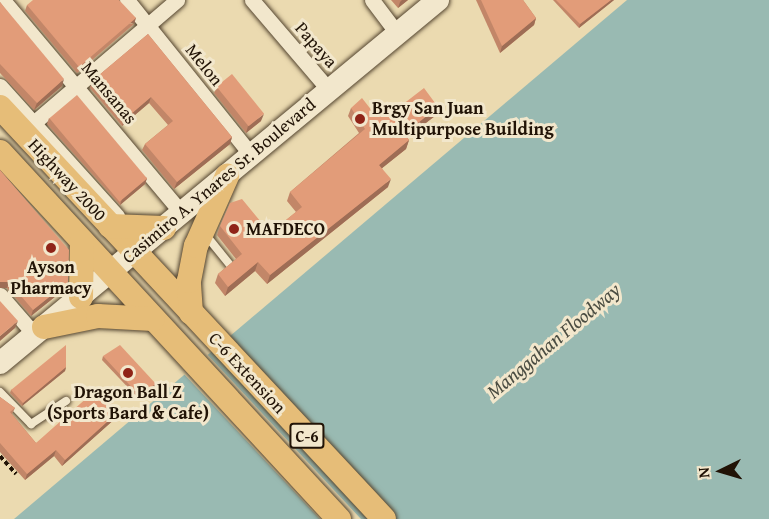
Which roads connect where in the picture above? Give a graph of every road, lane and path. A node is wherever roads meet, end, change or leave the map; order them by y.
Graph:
1 (3, 0) edge
2 (127, 0) edge
3 (177, 0) edge
4 (252, 0) edge
5 (372, 0) edge
6 (438, 0) edge
7 (148, 26) junction
8 (398, 33) junction
9 (78, 85) junction
10 (0, 86) edge
11 (328, 89) junction
12 (0, 107) edge
13 (28, 127) junction
14 (0, 153) edge
15 (251, 155) junction
16 (227, 176) junction
17 (173, 220) junction
18 (119, 227) junction
19 (202, 230) junction
20 (82, 243) junction
21 (134, 253) junction
22 (230, 265) edge
23 (110, 273) junction
24 (0, 295) edge
25 (81, 297) junction
26 (196, 318) junction
27 (156, 323) junction
28 (39, 331) junction
29 (0, 363) edge
30 (0, 392) edge
31 (66, 401) dead end
32 (0, 456) edge
33 (16, 474) edge
34 (339, 519) edge
35 (384, 519) edge

1 - 9 street, Mansanas
2 - 7 street, Melon
3 - 7 street
4 - 11 street, Papaya
5 - 8 street
6 - 8 main road, Casimiro A. Ynares Sr. Boulevard
7 - 9 street
7 - 15 street, Melon
8 - 11 main road, Casimiro A. Ynares Sr. Boulevard
9 - 13 street
9 - 17 street, Mansanas
10 - 13 street, Highway 2000
11 - 15 main road, Casimiro A. Ynares Sr. Boulevard
12 - 13 main road, Highway 2000 / C-6
13 - 18 main road, Highway 2000 / C-6
14 - 20 main road, Highway 2000 / C-6
15 - 16 main road, Casimiro A. Ynares Sr. Boulevard
16 - 17 main road, Casimiro A. Ynares Sr. Boulevard
16 - 19 main road
17 - 18 main road
17 - 21 main road, Casimiro A. Ynares Sr. Boulevard
18 - 21 main road, Highway 2000 / C-6
19 - 22 lane
19 - 26 main road
20 - 23 main road, Highway 2000 / C-6
20 - 25 main road
21 - 23 main road, Casimiro A. Ynares Sr. Boulevard
21 - 26 main road, C-6 Extension / C-6
23 - 25 main road, Casimiro A. Ynares Sr. Boulevard
23 - 27 main road, C-6 Extension / C-6
24 - 28 street
25 - 28 main road, Casimiro A. Ynares Sr. Boulevard
26 - 35 main road, C-6 Extension / C-6
27 - 28 main road
27 - 34 main road, C-6 Extension / C-6
28 - 29 main road, Casimiro A. Ynares Sr. Boulevard
30 - 31 lane
32 - 33 path

